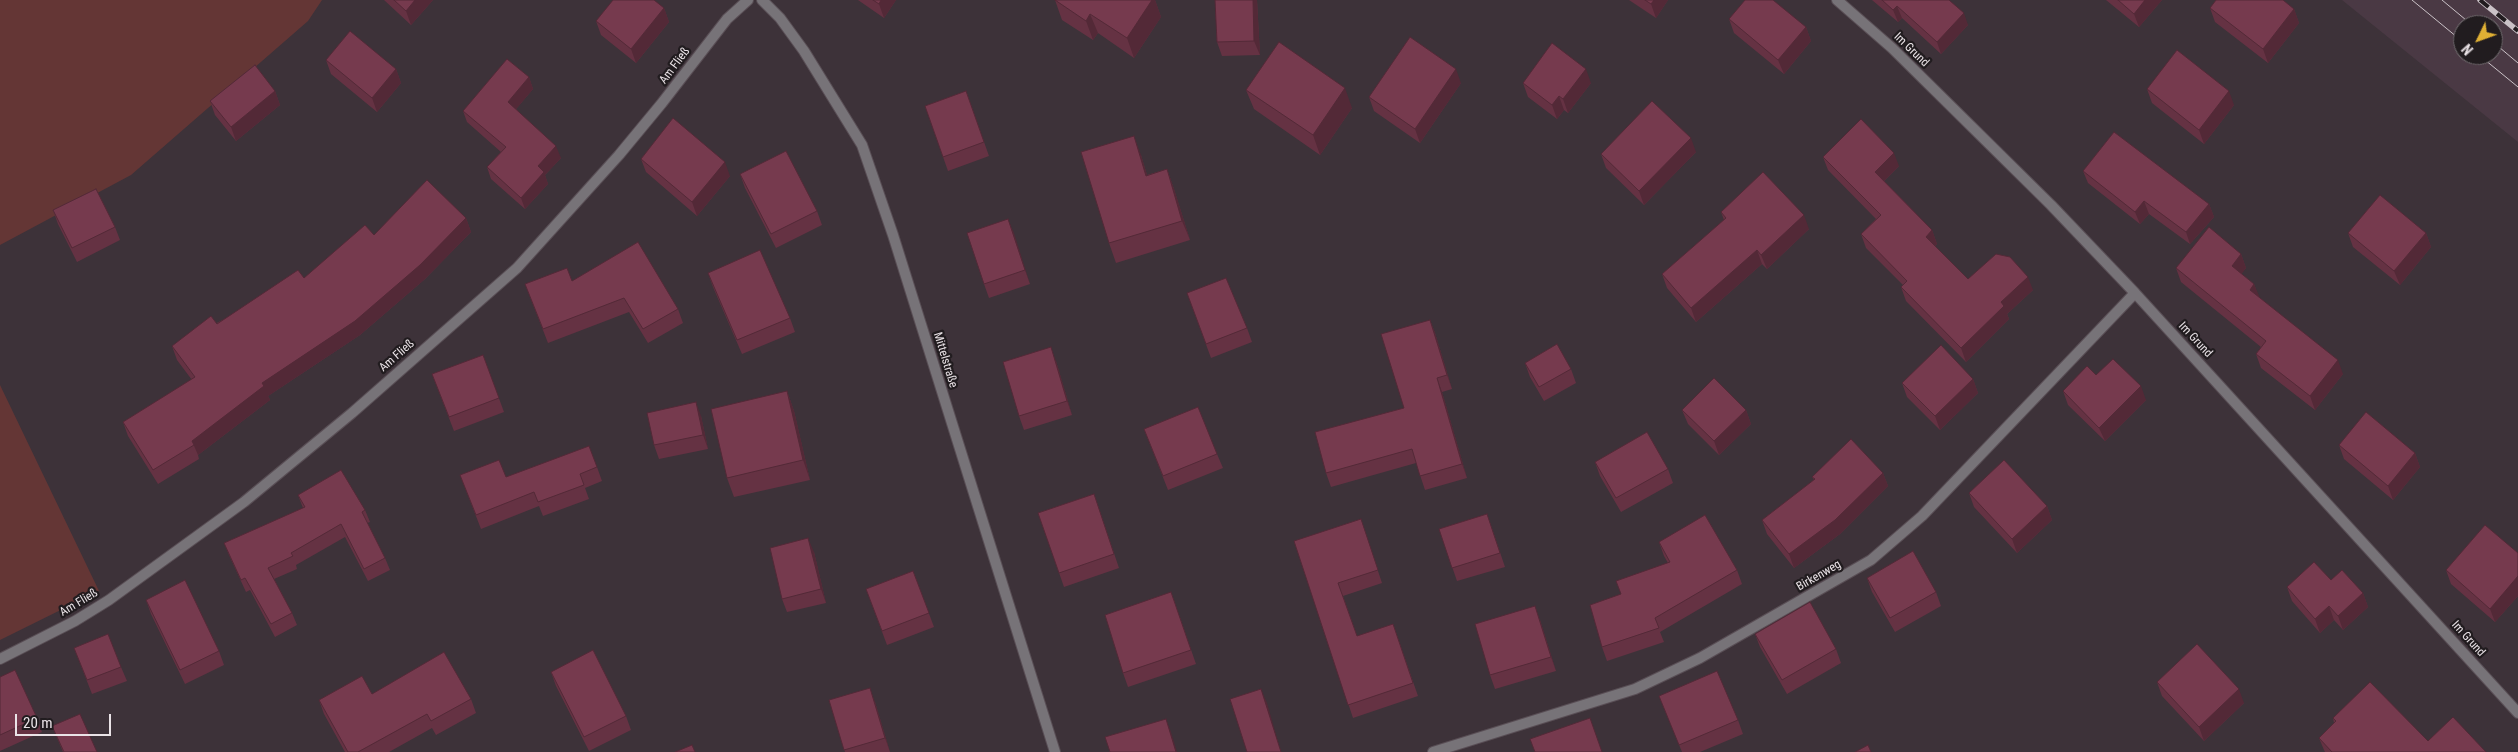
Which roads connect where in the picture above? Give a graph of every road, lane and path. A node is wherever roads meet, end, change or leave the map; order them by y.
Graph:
1 (748, 0) edge
2 (762, 0) edge
3 (1837, 0) edge
4 (2135, 293) junction
5 (0, 659) edge
6 (2518, 713) edge
7 (1055, 752) edge
8 (1433, 752) edge

1 - 5 street, Am Fließ
2 - 7 street, Mittelstraße
3 - 4 street, Im Grund
4 - 6 street, Im Grund
4 - 8 street, Birkenweg

